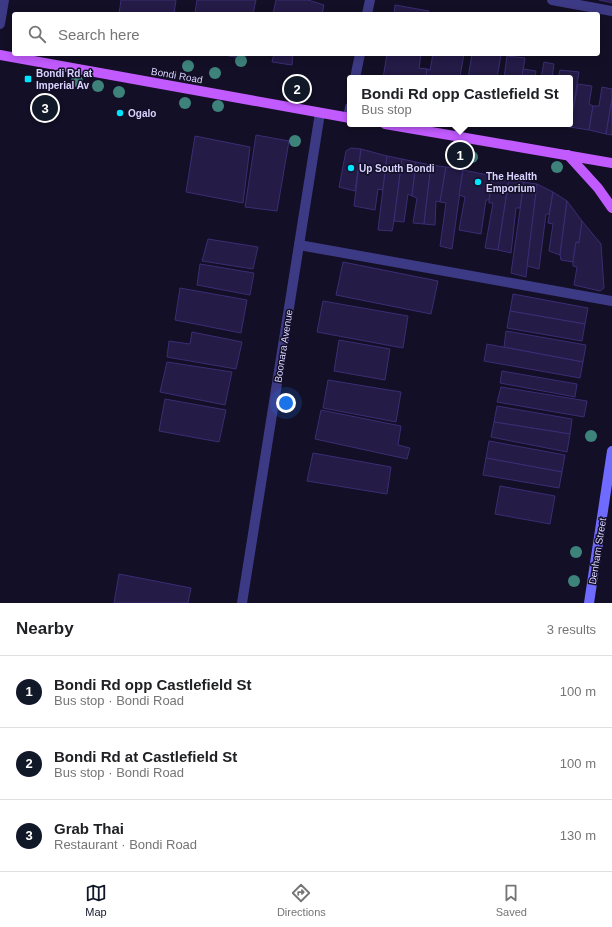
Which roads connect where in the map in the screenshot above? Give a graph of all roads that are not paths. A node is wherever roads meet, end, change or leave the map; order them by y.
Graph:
1 (4, 0) edge
2 (370, 0) edge
3 (552, 0) edge
4 (612, 11) edge
5 (367, 12) edge
6 (0, 24) edge
7 (0, 55) edge
8 (360, 56) edge
9 (356, 75) edge
10 (320, 113) junction
11 (347, 118) edge
12 (404, 127) edge
13 (568, 155) junction
14 (612, 163) edge
15 (612, 208) edge
16 (299, 245) junction
17 (612, 301) edge
18 (612, 451) edge
19 (242, 603) edge
20 (589, 603) edge

1 - 6 street
2 - 5 street
3 - 4 street
7 - 10 main road, Bondi Road
8 - 9 street
10 - 11 main road, Bondi Road
10 - 16 street, Boonara Avenue
12 - 13 main road
13 - 14 main road
13 - 15 main road
16 - 17 street
16 - 19 street, Boonara Avenue
18 - 20 street, Denham Street

